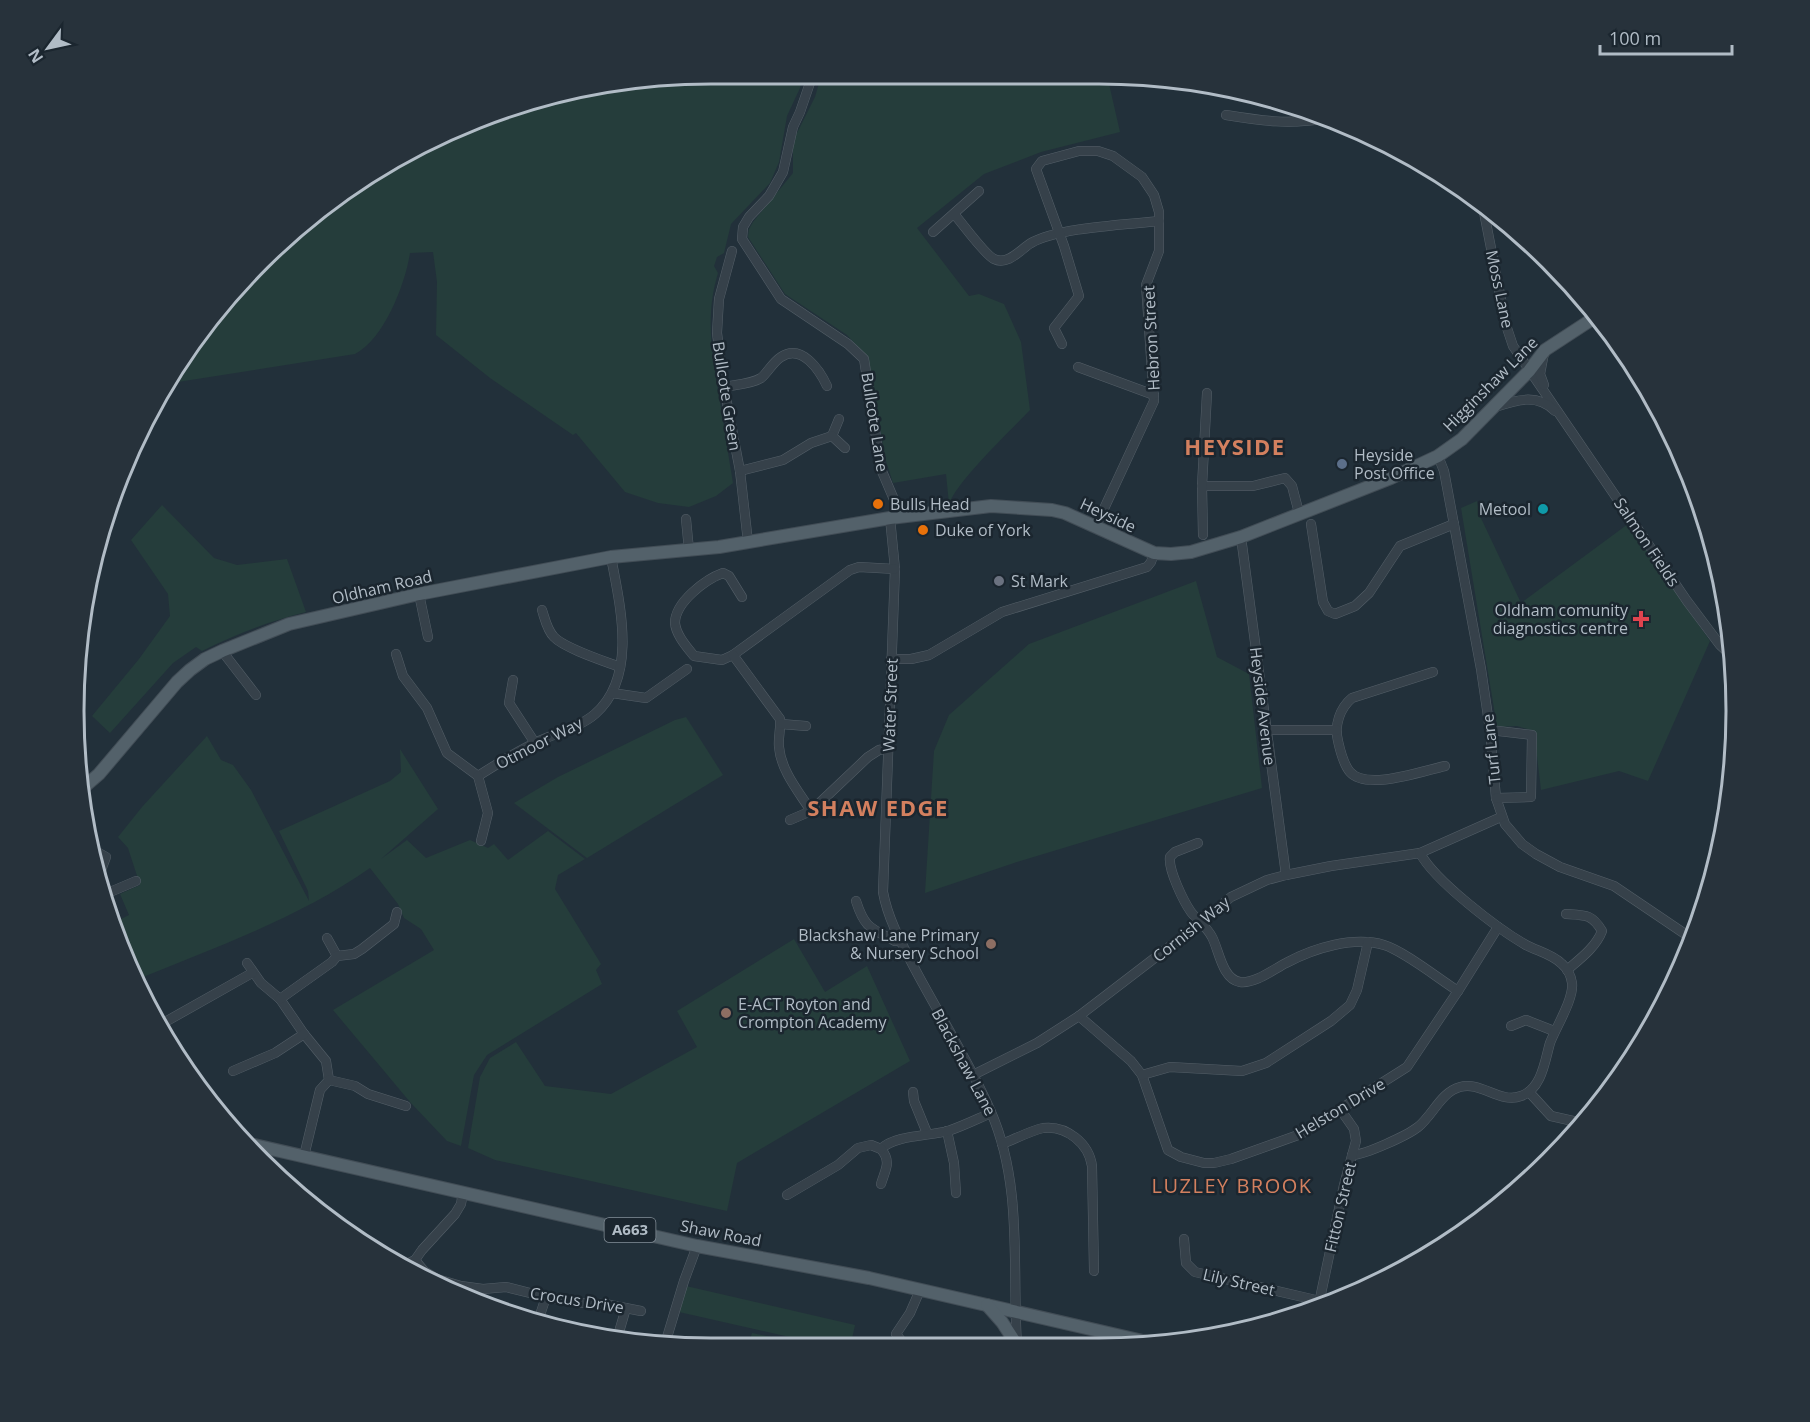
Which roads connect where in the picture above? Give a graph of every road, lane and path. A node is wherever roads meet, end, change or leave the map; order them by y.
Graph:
1 (810, 84) edge
2 (1226, 115) dead end
3 (1310, 121) edge
4 (979, 190) dead end
5 (954, 214) junction
6 (1485, 217) edge
7 (1159, 221) junction
8 (933, 232) dead end
9 (1060, 234) junction
10 (732, 251) dead end
11 (1589, 321) edge
12 (1062, 344) dead end
13 (1545, 350) junction
14 (1078, 368) dead end
15 (1530, 371) junction
16 (827, 386) dead end
17 (724, 387) junction
18 (1207, 393) dead end
19 (1154, 395) junction
20 (1550, 398) junction
21 (1493, 407) junction
22 (839, 419) dead end
23 (1567, 424) junction
24 (832, 436) junction
25 (845, 448) dead end
26 (1438, 456) junction
27 (740, 471) junction
28 (1202, 486) junction
29 (1299, 513) junction
30 (895, 517) junction
31 (686, 519) dead end
32 (1311, 524) dead end
33 (1454, 524) junction
34 (1095, 528) junction
35 (1203, 535) dead end
36 (1241, 537) junction
37 (748, 542) junction
38 (689, 550) junction
39 (1154, 553) junction
40 (611, 557) junction
41 (895, 569) junction
42 (419, 594) junction
43 (742, 597) dead end
44 (542, 610) dead end
45 (428, 637) dead end
46 (1723, 648) edge
47 (222, 651) junction
48 (396, 654) dead end
49 (733, 655) junction
50 (891, 659) junction
51 (620, 667) junction
52 (687, 669) dead end
53 (1433, 672) dead end
54 (513, 680) dead end
55 (612, 693) junction
56 (256, 695) dead end
57 (780, 722) junction
58 (806, 726) dead end
59 (1266, 730) junction
60 (1337, 730) junction
61 (1490, 730) junction
62 (535, 743) junction
63 (889, 748) junction
64 (1445, 766) dead end
65 (478, 776) junction
66 (88, 783) edge
67 (1496, 798) junction
68 (811, 811) junction
69 (1501, 817) junction
70 (790, 820) dead end
71 (481, 841) dead end
72 (1198, 843) dead end
73 (1420, 853) junction
74 (1286, 875) junction
75 (136, 881) dead end
76 (111, 892) edge
77 (883, 892) joint
78 (856, 901) dead end
79 (397, 912) dead end
80 (1566, 915) dead end
81 (1200, 921) junction
82 (1498, 927) junction
83 (1685, 934) edge
84 (327, 938) dead end
85 (900, 941) junction
86 (1368, 942) junction
87 (337, 956) junction
88 (1567, 970) junction
89 (1458, 991) junction
90 (280, 999) junction
91 (1079, 1016) junction
92 (164, 1017) edge
93 (1511, 1026) dead end
94 (1554, 1031) junction
95 (304, 1034) junction
96 (233, 1071) dead end
97 (973, 1075) junction
98 (1142, 1075) junction
99 (329, 1080) junction
100 (913, 1092) dead end
101 (1529, 1092) junction
102 (406, 1106) dead end
103 (1340, 1109) junction
104 (992, 1113) junction
105 (1573, 1121) edge
106 (947, 1131) junction
107 (927, 1133) junction
108 (1002, 1144) junction
109 (261, 1147) edge
110 (881, 1149) junction
111 (1352, 1155) junction
112 (304, 1156) junction
113 (881, 1184) dead end
114 (463, 1192) junction
115 (956, 1193) dead end
116 (787, 1195) dead end
117 (1184, 1239) dead end
118 (697, 1246) junction
119 (415, 1260) junction
120 (412, 1262) edge
121 (420, 1266) edge
122 (1094, 1271) dead end
123 (470, 1290) edge
124 (920, 1290) junction
125 (1320, 1297) edge
126 (546, 1298) junction
127 (1310, 1302) edge
128 (987, 1305) junction
129 (626, 1308) junction
130 (641, 1311) dead end
131 (1015, 1312) junction
132 (541, 1314) edge
133 (619, 1331) edge
134 (667, 1337) edge
135 (1127, 1337) edge
136 (899, 1338) edge
137 (1012, 1338) edge
138 (1017, 1338) edge

1 - 30 street, Bullcote Lane
2 - 3 street
4 - 5 street
5 - 8 street
5 - 9 street
6 - 15 street, Moss Lane
7 - 9 street
7 - 9 street, Hebron Street
7 - 19 street, Hebron Street
9 - 12 street
10 - 17 street, Bullcote Green
11 - 13 main road, Higginshaw Lane
13 - 15 main road, Higginshaw Lane
13 - 20 street, Salmon Fields
14 - 19 street
15 - 20 street, Salmon Fields
15 - 21 main road, Higginshaw Lane
16 - 17 street
17 - 27 street, Bullcote Green
18 - 28 street
19 - 34 street, Hebron Street
20 - 23 street, Salmon Fields
21 - 23 street, Salmon Fields
21 - 26 main road, Higginshaw Lane
22 - 24 street
23 - 46 street, Salmon Fields
24 - 25 street
24 - 27 street
26 - 29 main road, Heyside
26 - 33 street, Turf Lane
27 - 37 street, Bullcote Green
28 - 29 street
28 - 35 street
29 - 36 main road, Heyside
30 - 34 main road, Heyside
30 - 37 main road, Heyside
30 - 41 street, Water Street
31 - 38 street
32 - 33 street
33 - 61 street, Turf Lane
34 - 39 main road, Heyside
36 - 39 main road, Heyside
36 - 59 street, Heyside Avenue
37 - 38 main road, Oldham Road
38 - 40 main road, Oldham Road
39 - 50 street
40 - 42 main road, Oldham Road
40 - 51 street, Otmoor Way
41 - 49 street
41 - 50 street, Water Street
42 - 45 street
42 - 47 main road, Oldham Road
43 - 49 street
44 - 51 street
47 - 56 street
47 - 66 main road, Oldham Road
48 - 65 street, Otmoor Way
49 - 57 street
50 - 63 street, Water Street
51 - 55 street, Otmoor Way
52 - 55 street
53 - 60 street
54 - 62 street
55 - 62 street, Otmoor Way
57 - 58 street
57 - 68 street
59 - 60 street
59 - 74 street, Heyside Avenue
60 - 64 street
61 - 67 street, Turf Lane
61 - 67 street
62 - 65 street, Otmoor Way
63 - 68 street
63 - 77 street, Water Street
65 - 71 street
67 - 69 street, Turf Lane
68 - 70 street
69 - 73 street, Cornish Way
69 - 83 street, Turf Lane
72 - 81 street
73 - 74 street, Cornish Way
73 - 82 street
74 - 81 street, Cornish Way
75 - 76 street
77 - 85 street, Blackshaw Lane
78 - 85 street
79 - 87 street
80 - 88 street
81 - 86 street
81 - 91 street, Cornish Way
82 - 88 street
82 - 89 street, Helston Drive
84 - 87 street
85 - 97 street, Blackshaw Lane
86 - 89 street
86 - 98 street
87 - 90 street
88 - 94 street
89 - 103 street, Helston Drive
90 - 92 street
90 - 95 street
91 - 97 street, Cornish Way
91 - 98 street, Helston Drive
93 - 94 street
94 - 101 street
95 - 96 street
95 - 99 street
97 - 104 street, Blackshaw Lane
98 - 103 street, Helston Drive
99 - 102 street
99 - 112 street
100 - 107 street
101 - 105 street
101 - 111 street
103 - 111 street, Fitton Street
104 - 106 street
104 - 108 street, Blackshaw Lane
106 - 107 street
106 - 115 street
107 - 110 street
108 - 122 street
108 - 131 street, Blackshaw Lane
109 - 112 main road, Shaw Road / A663
110 - 113 street
110 - 116 street
111 - 125 street, Fitton Street
112 - 114 main road, Shaw Road / A663
114 - 118 main road, Shaw Road / A663
114 - 119 street
117 - 127 street, Lily Street
118 - 124 main road, Shaw Road / A663
118 - 134 street
119 - 120 street
119 - 121 street, Crocus Drive
123 - 126 street, Crocus Drive
124 - 128 main road, Shaw Road / A663
124 - 136 street
126 - 129 street, Crocus Drive
126 - 132 street
128 - 131 main road, Shaw Road / A663
128 - 137 main road
129 - 130 street, Crocus Drive
129 - 133 street
131 - 135 main road, Shaw Road / A663
131 - 138 street, Blackshaw Lane

